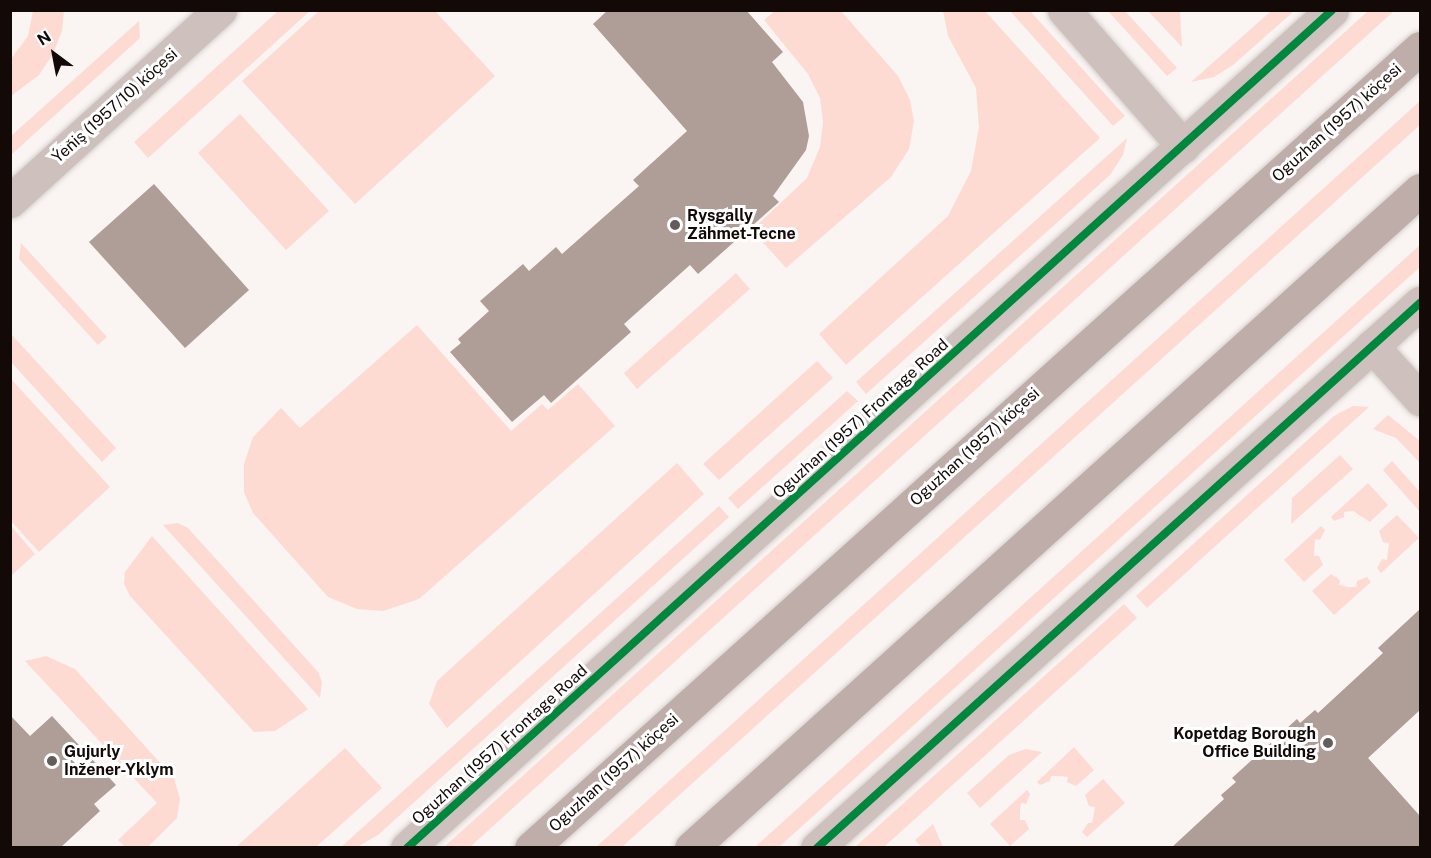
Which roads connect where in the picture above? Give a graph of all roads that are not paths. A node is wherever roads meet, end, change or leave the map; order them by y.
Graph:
1 (220, 10) edge
2 (1064, 10) edge
3 (1332, 10) edge
4 (1420, 48) edge
5 (1183, 146) junction
6 (1420, 190) edge
7 (10, 201) edge
8 (1420, 303) edge
9 (1372, 346) junction
10 (1420, 399) edge
11 (407, 848) edge
12 (531, 848) edge
13 (691, 848) edge
14 (817, 848) edge

1 - 7 street, Ýeňiş (1957/10) köçesi
2 - 5 street
3 - 5 street, Oguzhan (1957) Frontage Road
4 - 12 main road, Oguzhan (1957) köçesi
5 - 11 street, Oguzhan (1957) Frontage Road
6 - 13 main road
8 - 9 street
9 - 10 street
9 - 14 street

